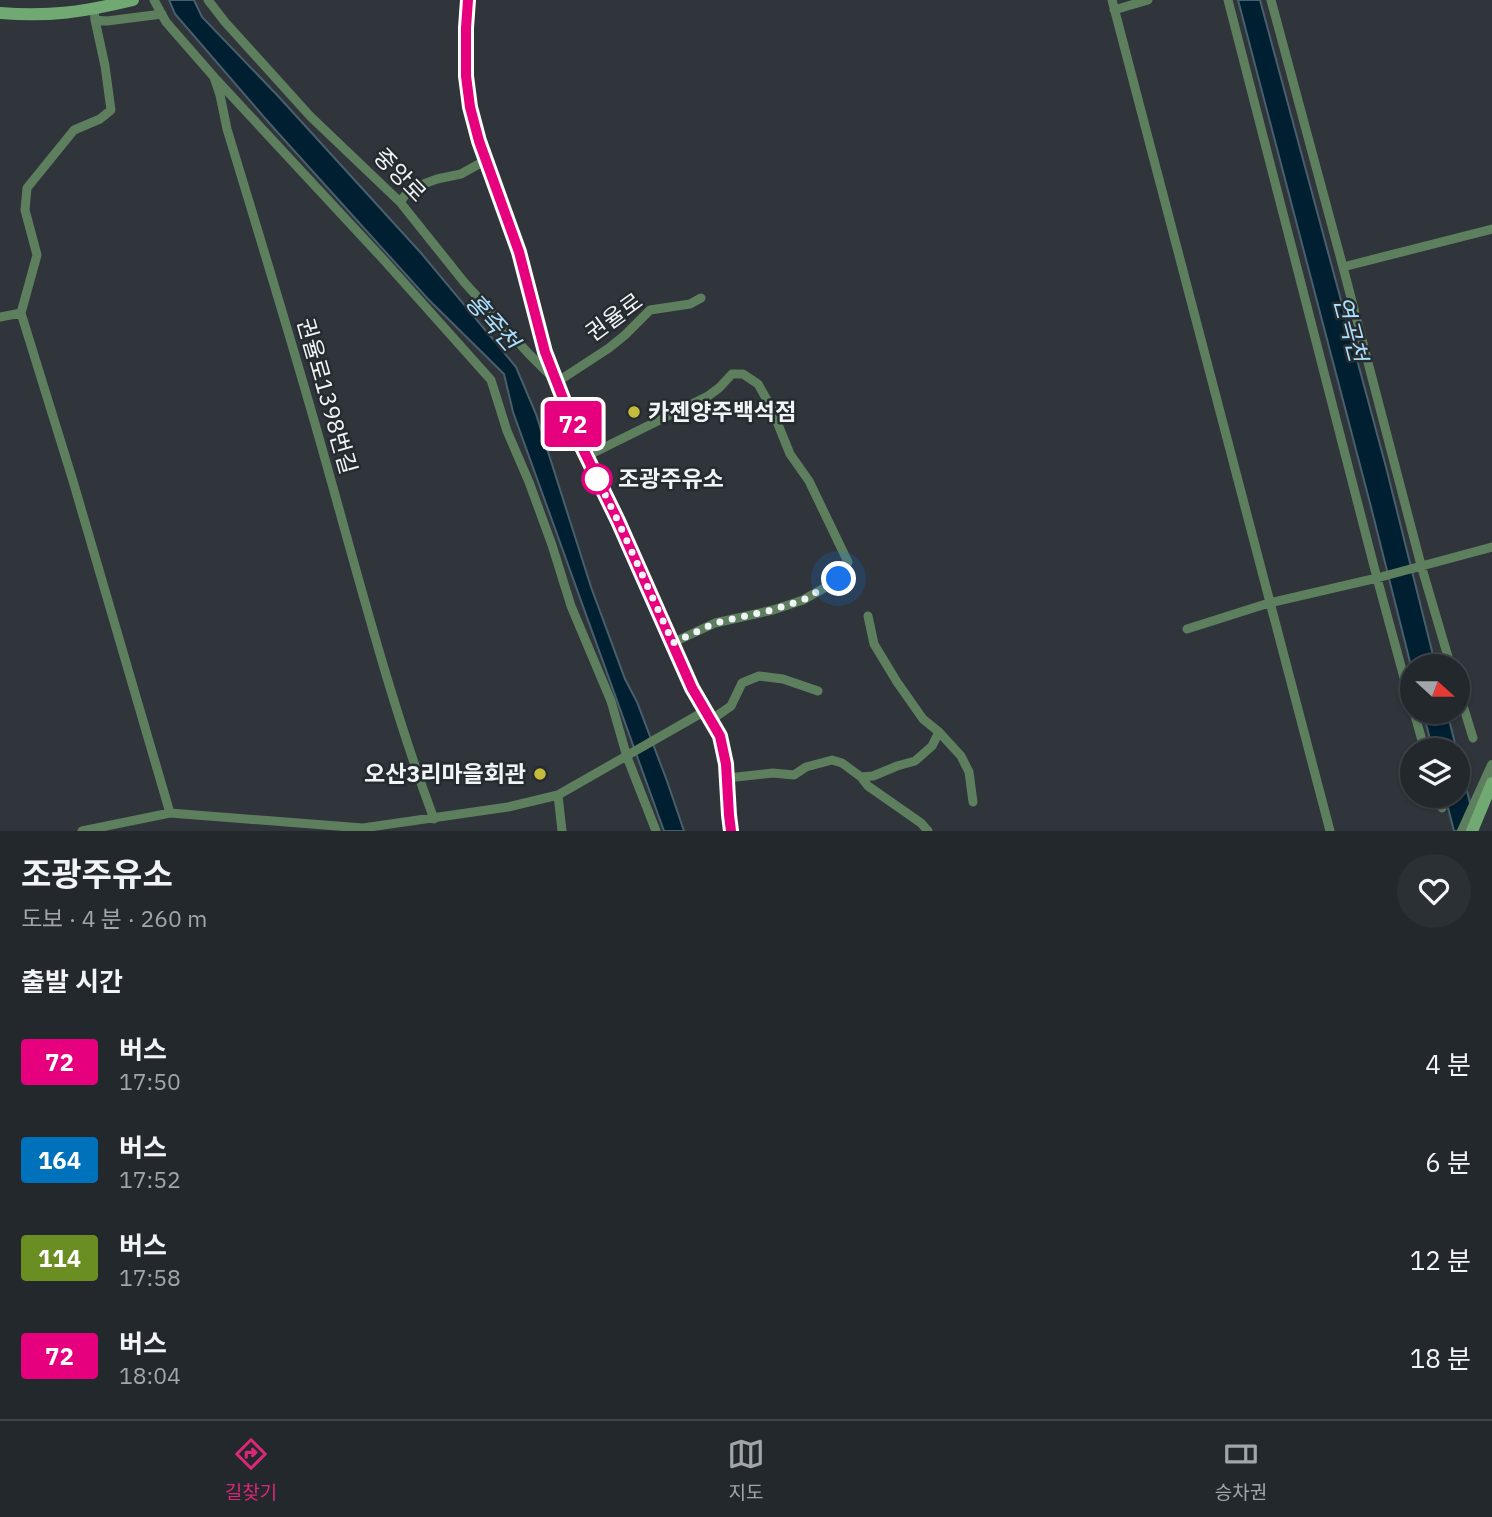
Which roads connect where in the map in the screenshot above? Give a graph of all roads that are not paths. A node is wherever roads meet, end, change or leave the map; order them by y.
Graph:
1 (133, 0) edge
2 (154, 0) edge
3 (208, 0) edge
4 (468, 0) edge
5 (1148, 0) edge
6 (1228, 0) edge
7 (1271, 0) edge
8 (1113, 5) edge
9 (0, 13) edge
10 (162, 14) junction
11 (94, 15) junction
12 (214, 77) junction
13 (486, 160) junction
14 (400, 202) junction
15 (1492, 229) edge
16 (1343, 267) junction
17 (701, 298) dead end
18 (21, 313) junction
19 (0, 317) edge
20 (557, 382) junction
21 (587, 456) junction
22 (1492, 547) edge
23 (1421, 565) junction
24 (1377, 578) junction
25 (1269, 603) junction
26 (868, 616) dead end
27 (1187, 629) dead end
28 (673, 643) junction
29 (1447, 654) edge
30 (1400, 663) edge
31 (818, 691) dead end
32 (708, 715) junction
33 (1468, 724) edge
34 (939, 732) junction
35 (1472, 738) dead end
36 (627, 757) junction
37 (1492, 765) edge
38 (861, 777) junction
39 (727, 778) junction
40 (1488, 785) edge
41 (558, 795) junction
42 (973, 802) dead end
43 (170, 813) junction
44 (434, 818) junction
45 (82, 831) edge
46 (562, 831) edge
47 (656, 831) edge
48 (732, 831) edge
49 (928, 831) edge
50 (1330, 831) edge
51 (1462, 831) edge
52 (1472, 831) edge

1 - 11 main road
2 - 10 street, 권율로1398번길
3 - 14 street, 중앙로
4 - 13 main road
5 - 8 street
6 - 24 street
7 - 16 street
8 - 25 street
9 - 11 main road
10 - 11 street
10 - 12 street, 권율로1398번길
11 - 18 street
12 - 36 street
12 - 44 street, 권율로1398번길
13 - 14 street
13 - 20 main road
14 - 20 street, 중앙로
15 - 16 street
16 - 23 street
17 - 20 street, 권율로
18 - 19 street
18 - 43 street
20 - 21 main road
21 - 28 main road
21 - 28 street
22 - 23 street
23 - 24 street
23 - 29 street
24 - 25 street
24 - 30 street
25 - 27 street
25 - 50 street
26 - 34 street
28 - 32 main road
31 - 32 street
32 - 36 street
32 - 39 main road
33 - 35 street
34 - 38 street
34 - 42 street
36 - 41 street
36 - 47 street
37 - 40 street
38 - 39 street
38 - 49 street
39 - 48 main road
40 - 51 street
40 - 52 main road
41 - 44 street
41 - 46 street
43 - 44 street
43 - 45 street

